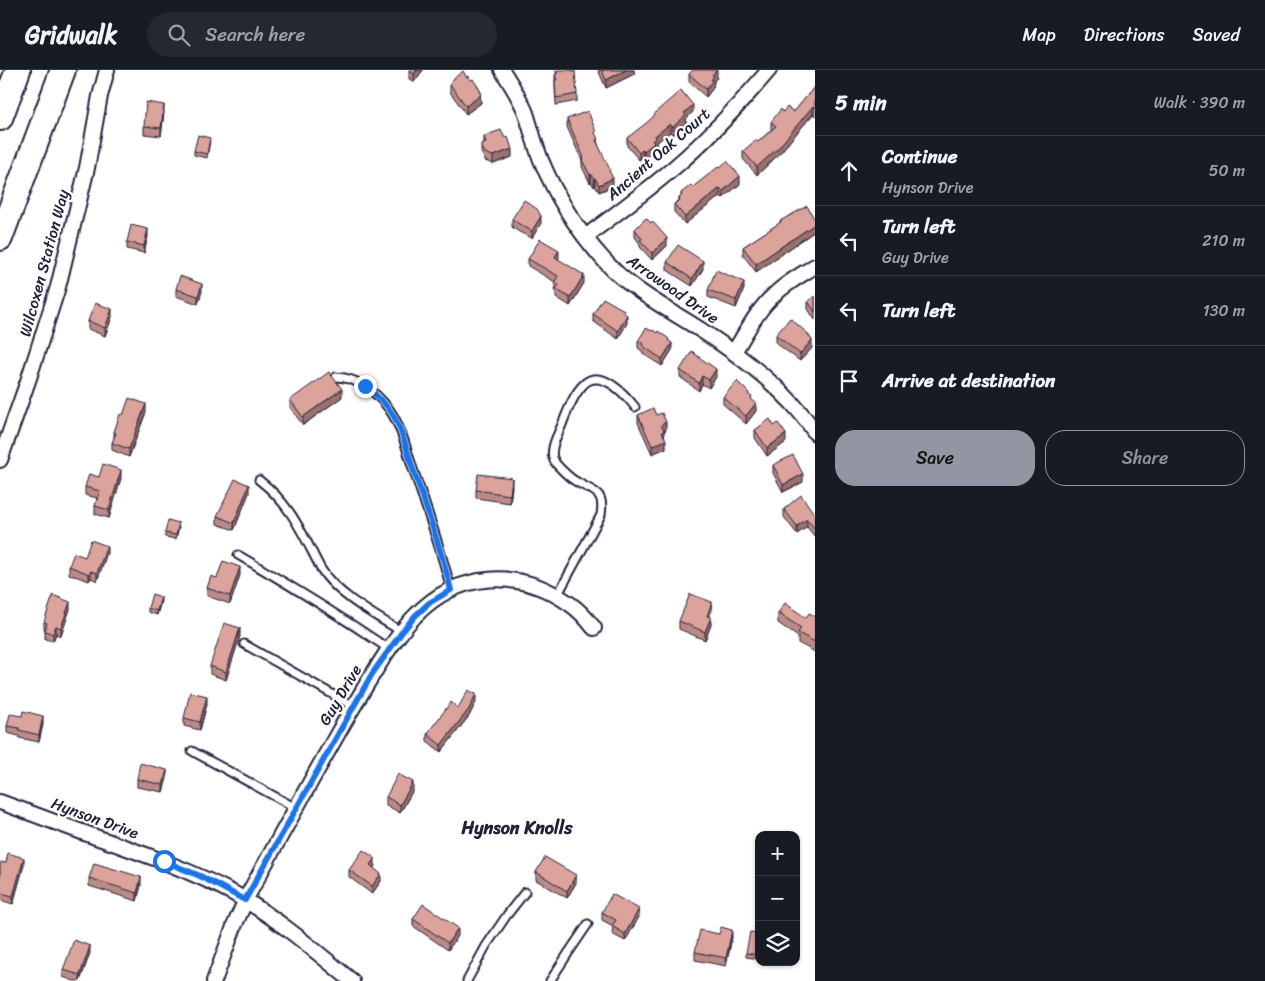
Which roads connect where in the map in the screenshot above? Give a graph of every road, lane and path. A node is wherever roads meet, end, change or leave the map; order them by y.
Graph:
1 (18, 70) edge
2 (63, 70) edge
3 (107, 70) edge
4 (770, 70) edge
5 (508, 72) edge
6 (0, 118) edge
7 (585, 237) junction
8 (0, 238) edge
9 (815, 266) edge
10 (734, 352) junction
11 (336, 378) edge
12 (635, 407) dead end
13 (815, 433) edge
14 (0, 460) edge
15 (259, 480) dead end
16 (238, 556) dead end
17 (451, 590) junction
18 (558, 596) junction
19 (594, 628) dead end
20 (402, 632) junction
21 (244, 644) dead end
22 (389, 649) junction
23 (353, 706) junction
24 (192, 751) dead end
25 (0, 802) edge
26 (296, 808) junction
27 (526, 892) dead end
28 (245, 900) junction
29 (588, 924) dead end
30 (214, 981) edge
31 (352, 981) edge
32 (467, 981) edge
33 (550, 981) edge

1 - 6 highway
2 - 8 highway
3 - 14 street, Wilcoxen Station Way
4 - 7 street, Ancient Oak Court
5 - 7 street, Arrowood Drive
7 - 10 street, Arrowood Drive
9 - 10 street
10 - 13 street, Arrowood Drive
11 - 17 lane
12 - 18 lane
15 - 20 lane
16 - 22 lane
17 - 18 street, Guy Drive
17 - 20 street, Guy Drive
18 - 19 street, Guy Drive
20 - 22 street, Guy Drive
21 - 23 lane
22 - 23 street, Guy Drive
23 - 26 street, Guy Drive
24 - 26 lane
25 - 28 street, Hynson Drive
26 - 28 street, Guy Drive
27 - 32 lane
28 - 30 street, Guy Drive
28 - 31 street, Hynson Drive
29 - 33 lane

